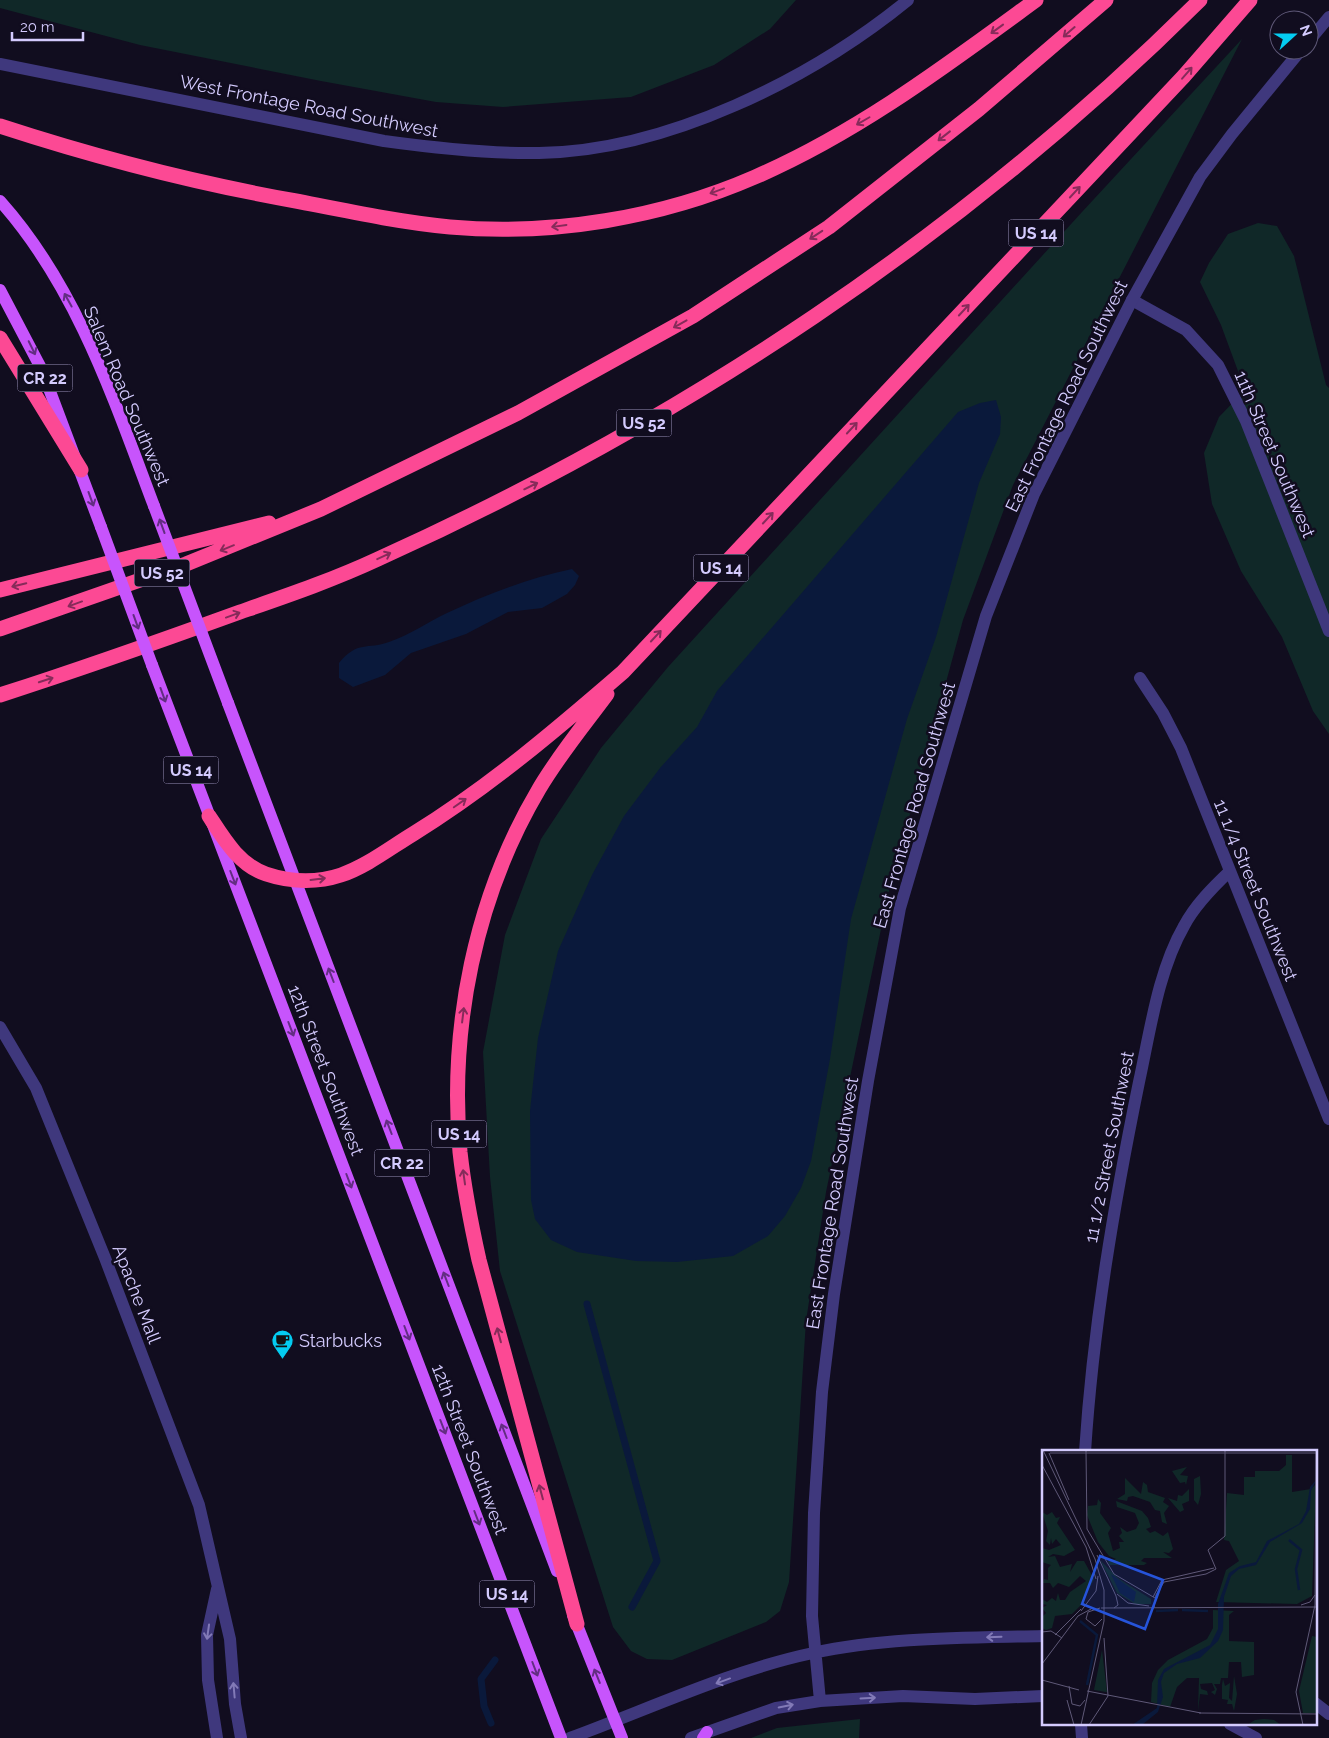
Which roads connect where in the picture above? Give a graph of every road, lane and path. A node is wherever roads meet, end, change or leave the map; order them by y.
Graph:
1 (908, 0) edge
2 (1036, 0) edge
3 (1106, 0) edge
4 (1200, 0) edge
5 (1250, 0) edge
6 (1329, 17) edge
7 (1319, 29) edge
8 (1294, 60) edge
9 (0, 64) edge
10 (0, 126) edge
11 (0, 201) edge
12 (0, 290) edge
13 (1132, 300) junction
14 (0, 338) edge
15 (81, 470) junction
16 (321, 509) junction
17 (0, 590) edge
18 (0, 628) edge
19 (1329, 631) edge
20 (623, 672) junction
21 (1140, 678) dead end
22 (0, 695) edge
23 (209, 816) junction
24 (1230, 871) junction
25 (295, 881) junction
26 (0, 1027) edge
27 (1329, 1120) edge
28 (1086, 1450) edge
29 (218, 1584) junction
30 (577, 1624) junction
31 (1042, 1636) edge
32 (814, 1652) junction
33 (1042, 1696) edge
34 (820, 1701) junction
35 (1316, 1704) edge
36 (1329, 1714) edge
37 (615, 1721) junction
38 (1234, 1726) edge
39 (705, 1735) edge
40 (217, 1738) edge
41 (241, 1738) edge
42 (561, 1738) edge
43 (570, 1738) edge
44 (622, 1738) edge
45 (691, 1738) edge
46 (1256, 1738) edge

1 - 9 street, West Frontage Road Southwest
2 -> 10 highway
3 -> 16 highway, US 52
22 -> 4 highway, US 52
20 -> 5 highway, US 14
6 - 7 street
8 - 13 street, East Frontage Road Southwest
25 -> 11 main road, Salem Road Southwest / CR 22, bridge
12 -> 15 main road, CR 22
13 - 19 street, 11th Street Southwest
13 - 32 street, East Frontage Road Southwest
14 - 15 highway, US 14
15 -> 23 main road, 12th Street Southwest / US 14, bridge
16 -> 17 highway
16 -> 18 highway, US 52
25 -> 20 highway
30 -> 20 highway, US 14
21 - 24 street, 11 1/4 Street Southwest
23 - 25 highway
23 -> 42 main road, 12th Street Southwest / US 14
24 - 27 street, 11 1/4 Street Southwest
24 - 28 street, 11 1/2 Street Southwest
30 -> 25 main road, CR 22
26 - 29 street, Apache Mall
29 -> 40 street
41 -> 29 street, Apache Mall
37 -> 30 main road, US 14
31 -> 32 street
32 - 34 street, East Frontage Road Southwest
32 -> 37 street
34 -> 33 street
39 -> 34 street
35 - 36 street
37 - 43 street
37 - 44 main road, US 14
38 - 46 street
39 - 45 street

